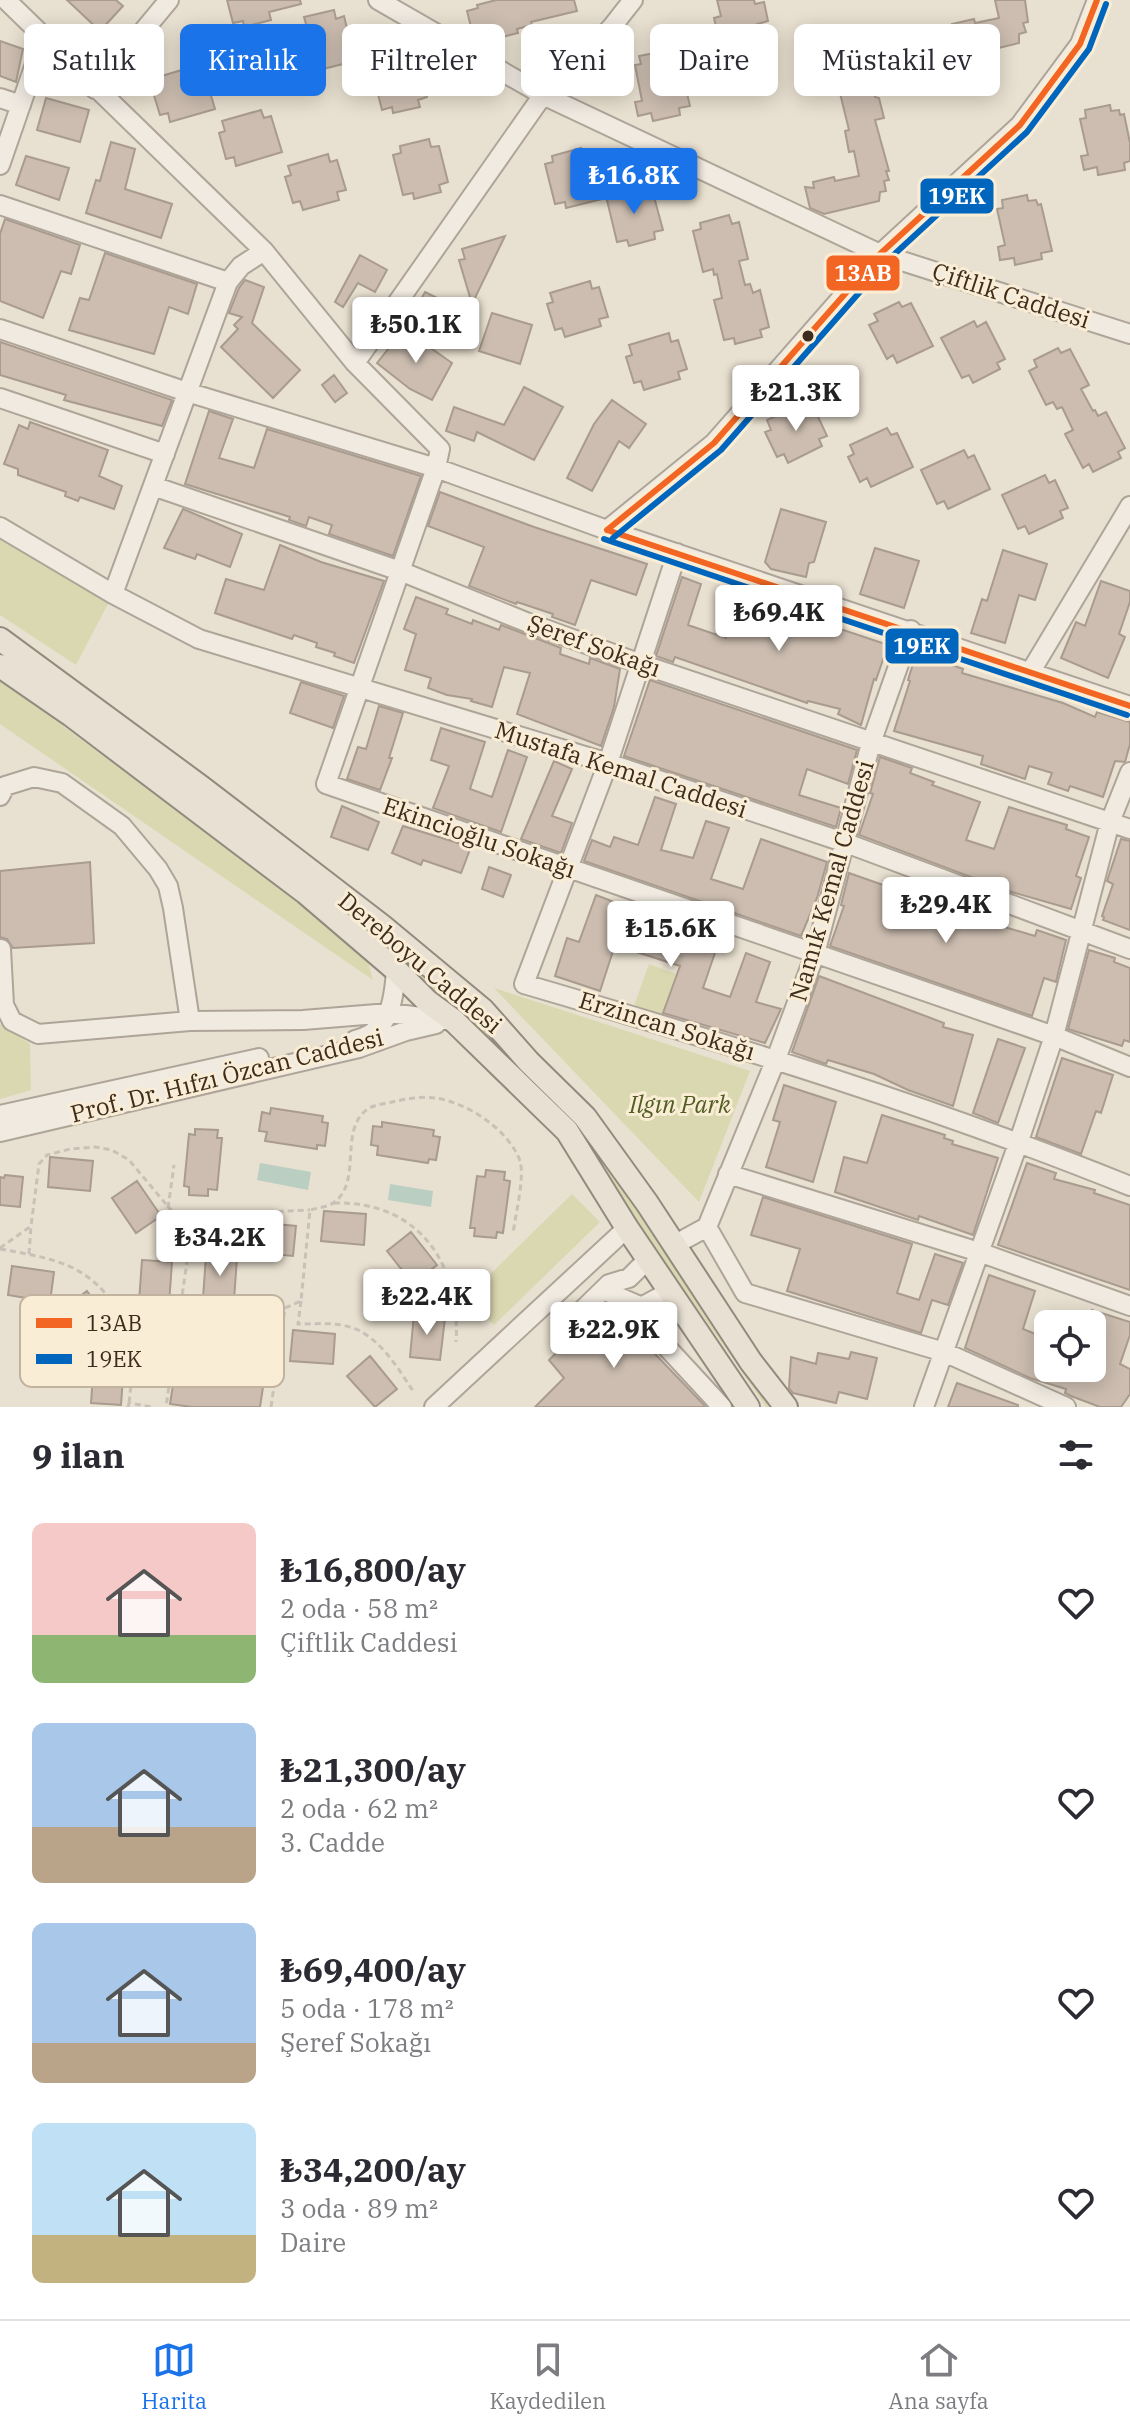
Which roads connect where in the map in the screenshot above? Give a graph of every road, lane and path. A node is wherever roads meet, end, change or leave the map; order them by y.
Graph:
1 (6, 0) edge
2 (169, 0) edge
3 (378, 0) edge
4 (633, 0) edge
5 (1097, 0) edge
6 (30, 24) edge
7 (149, 24) edge
8 (614, 24) edge
9 (521, 82) edge
10 (24, 96) edge
11 (102, 96) edge
12 (542, 96) edge
13 (545, 96) edge
14 (0, 98) edge
15 (21, 105) junction
16 (0, 165) edge
17 (0, 205) edge
18 (264, 251) junction
19 (880, 254) junction
20 (228, 282) junction
21 (0, 329) edge
22 (1130, 334) edge
23 (355, 363) junction
24 (187, 392) junction
25 (0, 398) edge
26 (165, 454) junction
27 (436, 468) junction
28 (153, 486) junction
29 (1130, 506) edge
30 (0, 527) edge
31 (607, 530) junction
32 (677, 553) junction
33 (400, 571) junction
34 (113, 594) junction
35 (911, 630) junction
36 (0, 639) edge
37 (641, 664) junction
38 (0, 666) edge
39 (1031, 671) junction
40 (359, 688) junction
41 (1130, 706) edge
42 (871, 743) junction
43 (608, 763) junction
44 (1130, 772) edge
45 (0, 796) edge
46 (1110, 822) junction
47 (1130, 829) edge
48 (846, 843) junction
49 (569, 870) junction
50 (1082, 932) junction
51 (1, 949) edge
52 (1130, 949) edge
53 (815, 954) junction
54 (396, 970) junction
55 (389, 1013) junction
56 (190, 1021) junction
57 (454, 1021) junction
58 (1054, 1036) junction
59 (776, 1059) junction
60 (1130, 1067) edge
61 (0, 1115) edge
62 (0, 1132) edge
63 (1019, 1141) junction
64 (174, 1165) dead end
65 (728, 1174) junction
66 (1130, 1186) edge
67 (334, 1203) junction
68 (168, 1208) junction
69 (310, 1210) junction
70 (31, 1226) junction
71 (707, 1227) junction
72 (627, 1228) junction
73 (191, 1234) junction
74 (513, 1234) dead end
75 (674, 1245) junction
76 (0, 1248) edge
77 (979, 1252) junction
78 (29, 1254) junction
79 (647, 1260) junction
80 (603, 1290) junction
81 (669, 1292) junction
82 (106, 1295) edge
83 (182, 1295) edge
84 (301, 1301) junction
85 (1130, 1306) edge
86 (642, 1307) junction
87 (284, 1314) edge
88 (563, 1329) dead end
89 (456, 1342) dead end
90 (944, 1352) junction
91 (169, 1387) edge
92 (273, 1387) edge
93 (413, 1391) dead end
94 (128, 1405) edge
95 (152, 1407) edge
96 (166, 1407) edge
97 (271, 1407) edge
98 (434, 1407) edge
99 (722, 1407) edge
100 (748, 1407) edge
101 (786, 1407) edge
102 (924, 1407) edge
103 (1066, 1407) edge

1 - 6 street
2 - 7 street
3 - 9 street, Çiftlik Caddesi
4 - 8 street
5 - 19 street
10 - 15 street
11 - 18 street
12 - 23 street
13 - 19 street, Çiftlik Caddesi
14 - 15 street
15 - 16 street
17 - 20 street
18 - 20 street
18 - 23 street
19 - 22 street, Çiftlik Caddesi
19 - 31 street
20 - 24 street
21 - 24 street
23 - 27 street
24 - 26 street
24 - 27 street
25 - 26 street
26 - 28 street
27 - 31 street
27 - 33 street
28 - 33 street, Şeref Sokağı
28 - 34 street
29 - 39 street
30 - 34 street, Mustafa Kemal Caddesi
31 - 32 street
32 - 35 street
32 - 37 street, Erzincan Sokağı
33 - 37 street, Şeref Sokağı
33 - 40 street
34 - 40 street, Mustafa Kemal Caddesi
35 - 39 street
35 - 42 street, Namık Kemal Caddesi
36 - 75 main road, Dereboyu Caddesi
37 - 42 street, Şeref Sokağı
37 - 43 street, Erzincan Sokağı
38 - 54 main road, Dereboyu Caddesi
39 - 41 street
40 - 43 street, Mustafa Kemal Caddesi
40 - 49 street, Ekincioğlu Sokağı
42 - 46 street, Şeref Sokağı
42 - 48 street, Namık Kemal Caddesi
43 - 48 street, Mustafa Kemal Caddesi
43 - 49 street, Erzincan Sokağı
44 - 46 street
45 - 56 street
46 - 47 street, Şeref Sokağı
46 - 50 street
48 - 50 street, Mustafa Kemal Caddesi
48 - 53 street, Namık Kemal Caddesi
49 - 53 street, Ekincioğlu Sokağı
49 - 59 street, Erzincan Sokağı
50 - 52 street, Mustafa Kemal Caddesi
50 - 58 street
51 - 56 street
53 - 58 street, Ekincioğlu Sokağı
53 - 59 street, Namık Kemal Caddesi
54 - 55 street
54 - 57 main road, Dereboyu Caddesi
55 - 56 street
55 - 57 street
55 - 61 street, Prof. Dr. Hıfzı Özcan Caddesi
57 - 62 street, Prof. Dr. Hıfzı Özcan Caddesi
57 - 72 main road, Dereboyu Caddesi
58 - 60 street, Ekincioğlu Sokağı
58 - 63 street
59 - 63 street, Erzincan Sokağı
59 - 65 street, Namık Kemal Caddesi
63 - 66 street, Erzincan Sokağı
63 - 77 street
64 - 68 path
65 - 71 street, Namık Kemal Caddesi
65 - 77 street
67 - 69 path
67 - 74 path
67 - 89 path
68 - 70 path
68 - 73 path
69 - 73 path
69 - 84 path
70 - 76 path
70 - 78 path
71 - 75 street
71 - 90 street
72 - 79 main road, Dereboyu Caddesi
72 - 98 street
73 - 83 path
75 - 101 main road, Dereboyu Caddesi
76 - 78 path
77 - 85 street
77 - 90 street
78 - 82 path
79 - 80 street
79 - 81 main road, Dereboyu Caddesi
80 - 86 street
80 - 88 street
81 - 86 street
81 - 100 main road, Dereboyu Caddesi
84 - 87 path
84 - 93 path
86 - 99 street
90 - 102 street
90 - 103 street
91 - 96 path
92 - 97 path
94 - 95 path

